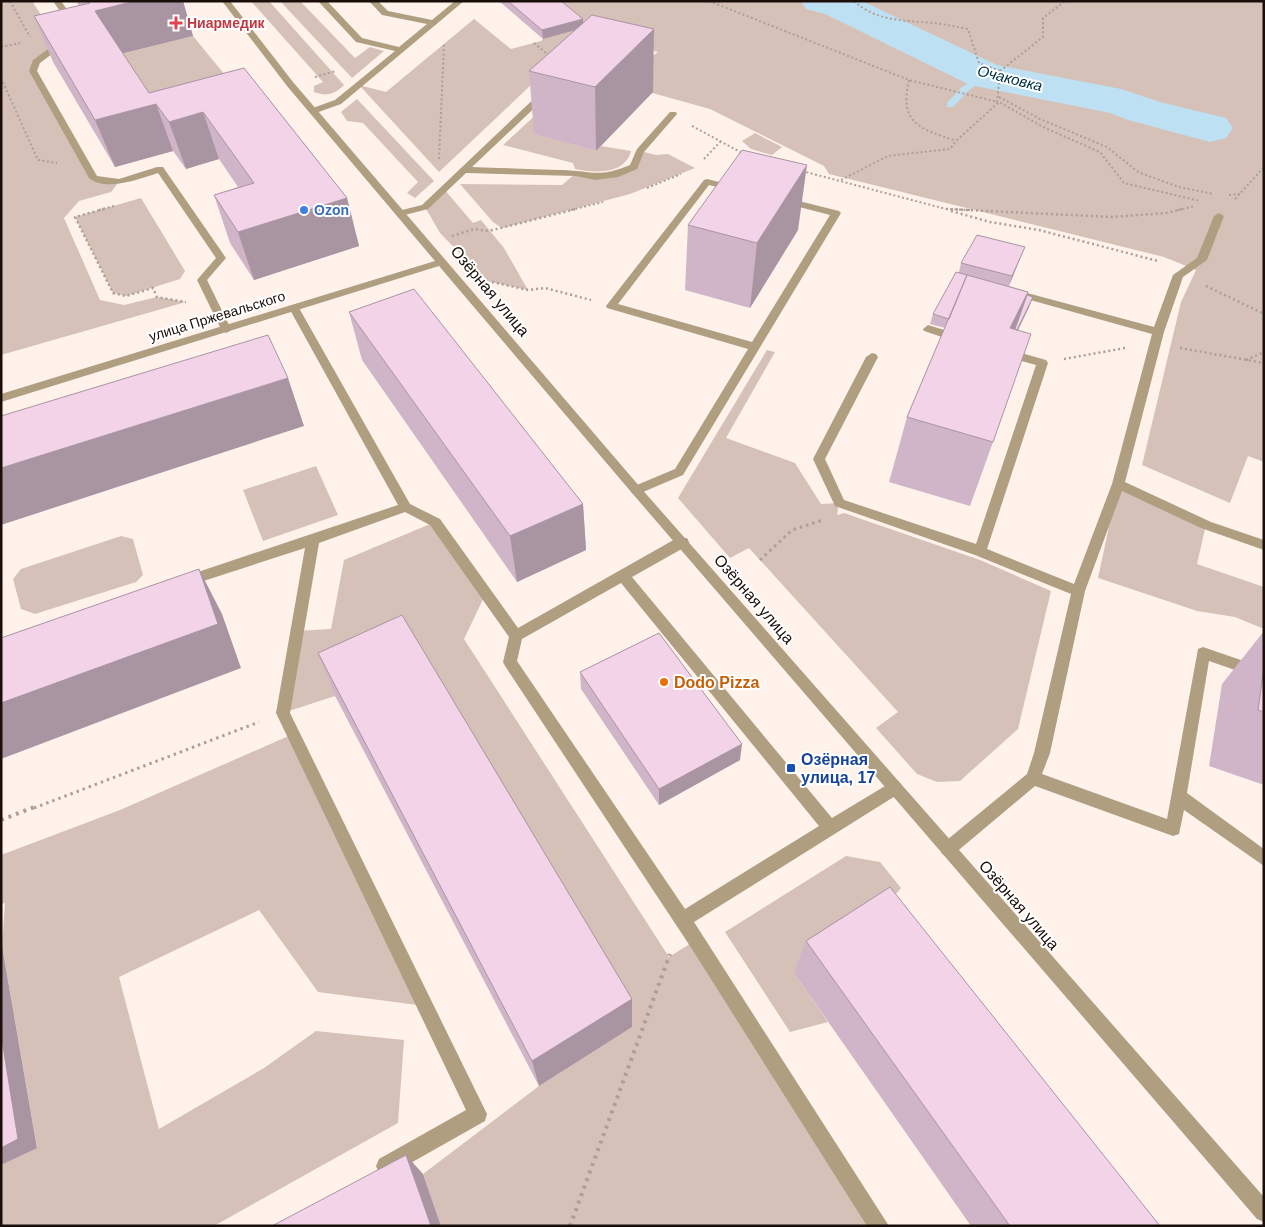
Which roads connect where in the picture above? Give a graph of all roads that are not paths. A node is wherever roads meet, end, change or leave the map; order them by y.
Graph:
1 (58, 1) edge
2 (226, 1) edge
3 (322, 1) edge
4 (373, 1) edge
5 (460, 1) edge
6 (433, 23) junction
7 (401, 50) junction
8 (550, 89) edge
9 (313, 111) junction
10 (672, 114) road end
11 (465, 170) junction
12 (744, 191) edge
13 (772, 198) edge
14 (401, 213) junction
15 (1219, 216) road end
16 (442, 262) junction
17 (1009, 292) edge
18 (294, 308) junction
19 (226, 329) junction
20 (928, 329) dead end
21 (1156, 338) junction
22 (975, 343) edge
23 (755, 347) junction
24 (994, 349) edge
25 (872, 357) dead end
26 (1, 398) edge
27 (1118, 484) junction
28 (636, 490) junction
29 (406, 507) junction
30 (313, 540) junction
31 (682, 542) junction
32 (1264, 544) edge
33 (980, 551) junction
34 (622, 576) junction
35 (171, 587) edge
36 (1078, 592) junction
37 (516, 636) junction
38 (1264, 674) edge
39 (1034, 778) junction
40 (895, 788) junction
41 (1178, 796) junction
42 (830, 828) junction
43 (948, 849) junction
44 (1264, 859) edge
45 (683, 920) junction
46 (375, 1172) edge
47 (1264, 1212) edge
48 (879, 1226) edge

1 - 19 street
2 - 9 street, Озёрная улица
3 - 7 street
4 - 6 street
5 - 6 street
6 - 7 street
7 - 9 street
8 - 11 street
9 - 14 street, Озёрная улица
10 - 11 street
11 - 14 street
12 - 23 street
13 - 23 street
14 - 16 street, Озёрная улица
15 - 21 lane
16 - 18 street, улица Пржевальского
16 - 28 street, Озёрная улица
17 - 21 street
18 - 19 street, улица Пржевальского
18 - 29 street
19 - 26 street, улица Пржевальского
20 - 22 street
21 - 27 lane
23 - 28 street
24 - 33 street
25 - 33 street
27 - 32 street
27 - 36 street
28 - 31 street, Озёрная улица
29 - 30 street
29 - 37 street
30 - 35 street
30 - 46 street
31 - 34 street
31 - 40 street, Озёрная улица
33 - 36 street
34 - 37 street
34 - 42 street
36 - 39 street
37 - 45 street
38 - 41 street
39 - 41 street
39 - 43 street
40 - 42 street
40 - 43 street, Озёрная улица
41 - 44 street
42 - 45 street
43 - 47 street, Озёрная улица
45 - 48 street

